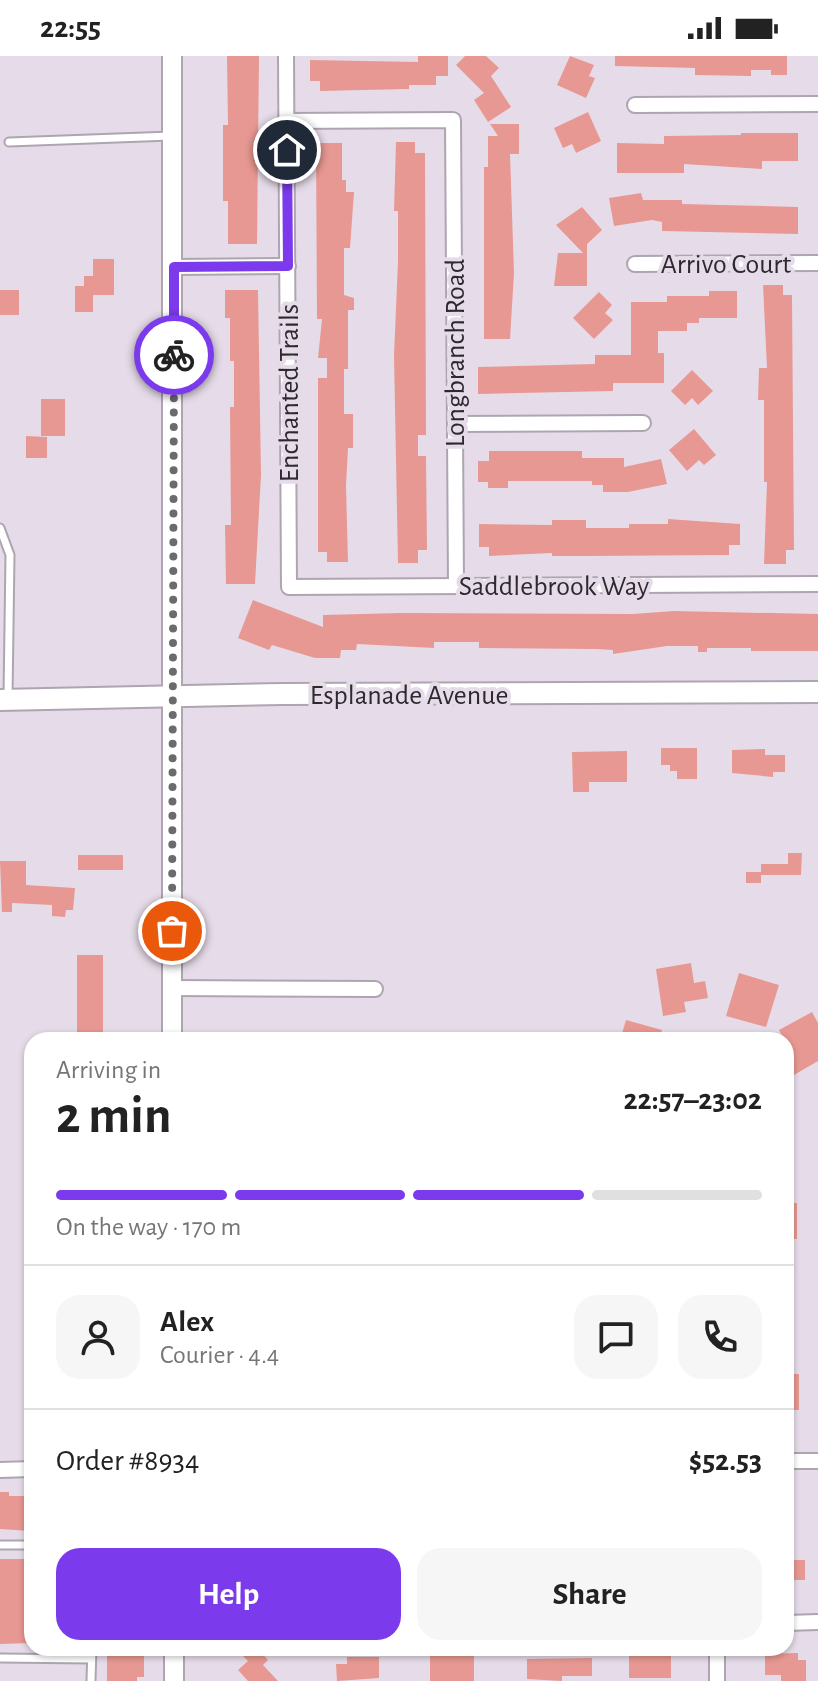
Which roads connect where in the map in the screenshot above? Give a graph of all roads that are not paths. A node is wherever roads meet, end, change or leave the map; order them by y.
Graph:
1 (172, 56) edge
2 (286, 56) edge
3 (818, 104) edge
4 (635, 105) dead end
5 (287, 121) junction
6 (174, 136) junction
7 (9, 142) dead end
8 (818, 263) edge
9 (635, 264) dead end
10 (288, 266) junction
11 (174, 267) junction
12 (643, 423) dead end
13 (455, 424) junction
14 (0, 528) edge
15 (818, 584) edge
16 (456, 586) junction
17 (289, 587) joint
18 (818, 692) edge
19 (172, 696) junction
20 (4, 700) edge
21 (172, 988) junction
22 (375, 989) dead end
23 (172, 1032) edge
24 (794, 1461) edge
25 (818, 1461) edge
26 (24, 1469) edge
27 (0, 1470) edge
28 (0, 1545) edge
29 (24, 1545) edge
30 (818, 1622) edge
31 (794, 1623) edge
32 (91, 1656) edge
33 (174, 1656) edge
34 (717, 1656) edge
35 (0, 1658) edge
36 (91, 1659) junction
37 (91, 1681) edge
38 (174, 1681) edge
39 (717, 1681) edge

1 - 6 street
2 - 5 street, Enchanted Trails
3 - 4 street
5 - 10 street, Enchanted Trails
5 - 13 street, Longbranch Road
6 - 7 lane
6 - 11 street
8 - 9 street, Arrivo Court
10 - 11 street
10 - 17 street, Enchanted Trails
11 - 19 street
12 - 13 street
13 - 16 street, Longbranch Road
14 - 20 lane
15 - 16 street, Saddlebrook Way
16 - 17 street, Saddlebrook Way
18 - 19 main road, Esplanade Avenue
19 - 20 main road, Esplanade Avenue
19 - 21 street
21 - 22 street
21 - 23 street
24 - 25 street
26 - 27 street
28 - 29 lane
30 - 31 street
32 - 36 lane
33 - 38 street
34 - 39 street
35 - 36 lane
36 - 37 lane

